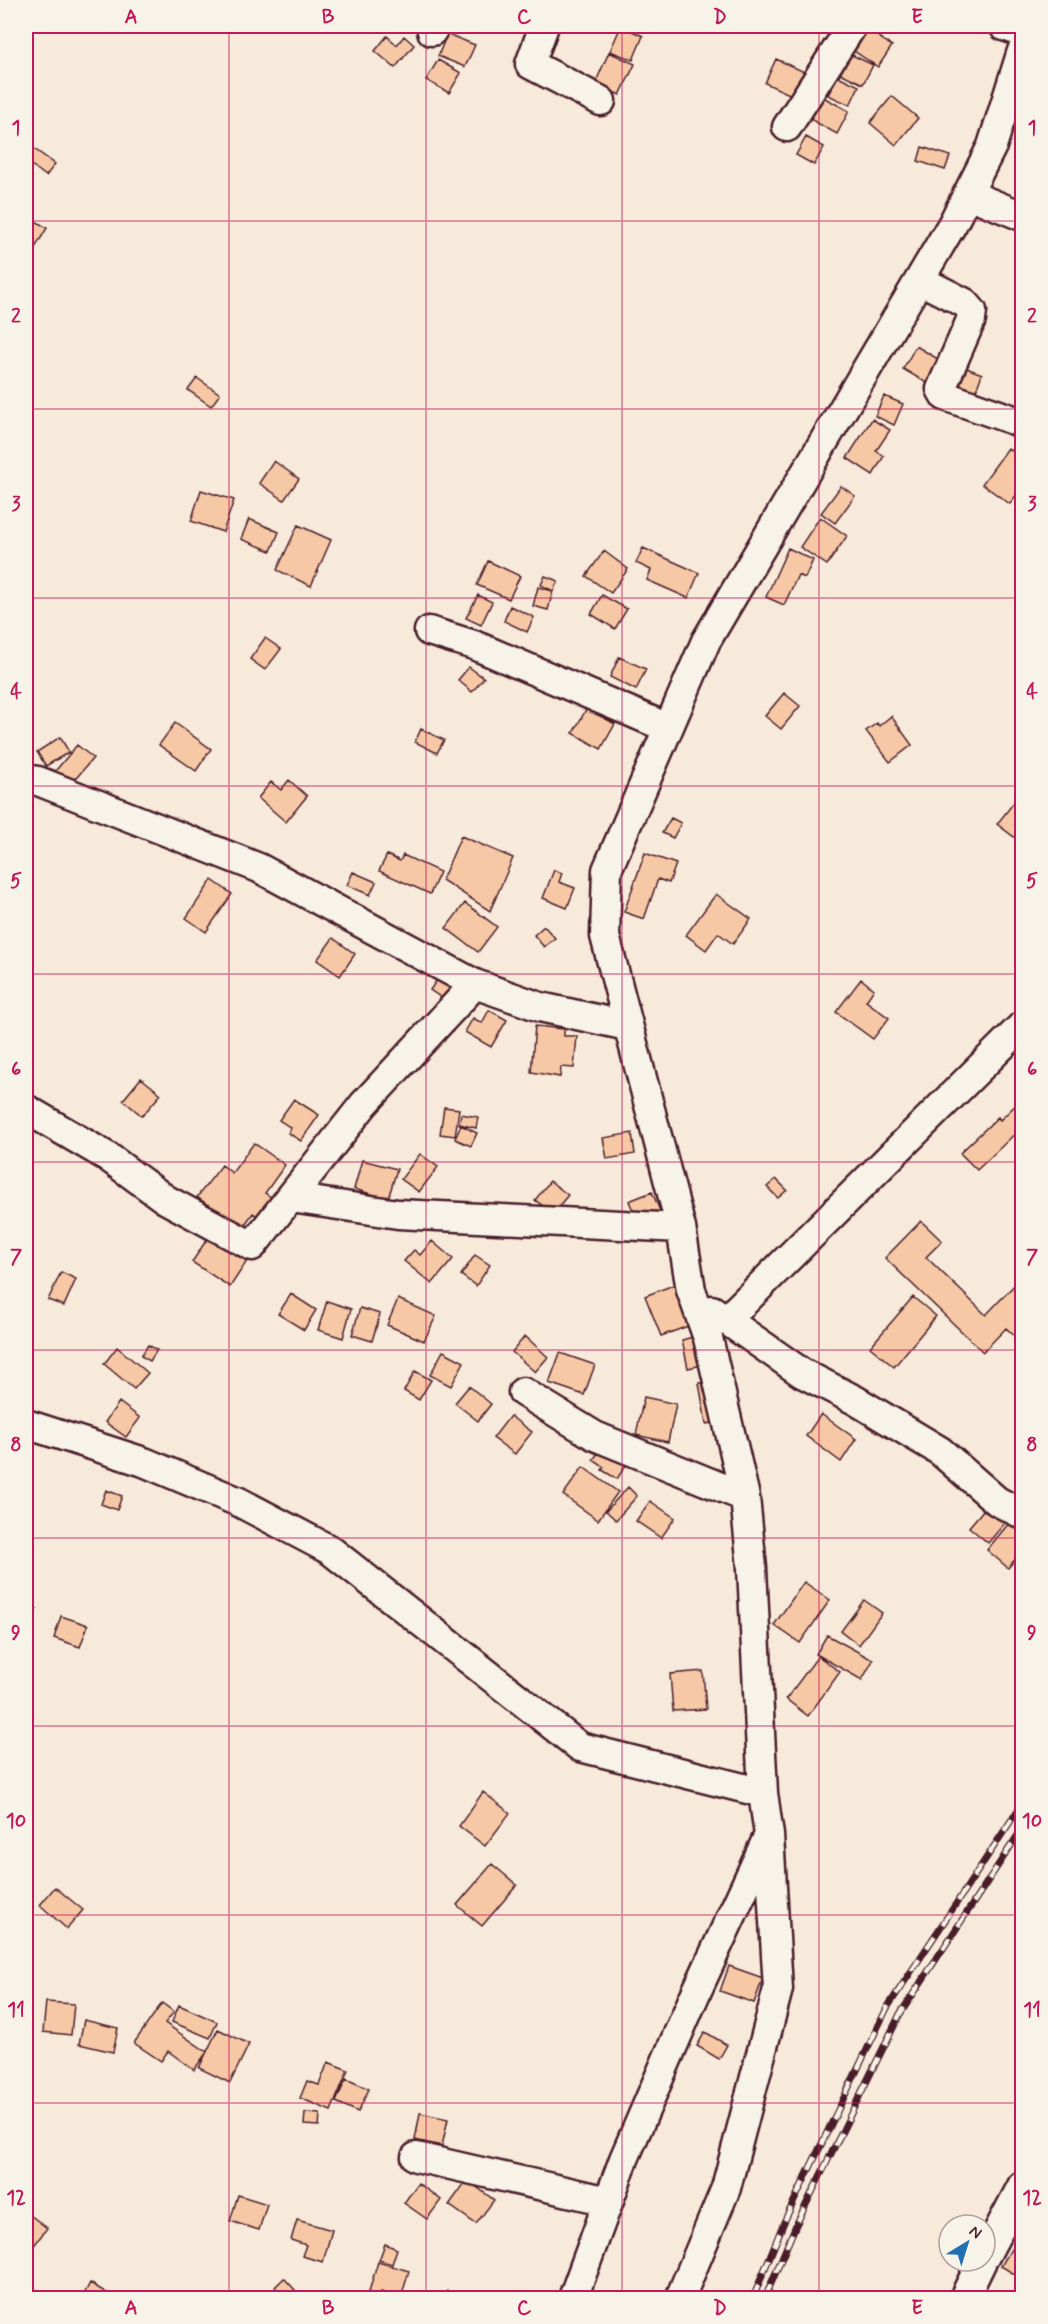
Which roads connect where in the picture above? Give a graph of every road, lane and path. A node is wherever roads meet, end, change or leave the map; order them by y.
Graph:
1 (544, 26) edge
2 (852, 26) edge
3 (1004, 26) edge
4 (1023, 32) edge
5 (1021, 62) edge
6 (601, 101) dead end
7 (787, 127) dead end
8 (968, 194) junction
9 (1023, 216) edge
10 (920, 280) junction
11 (1023, 423) edge
12 (429, 631) dead end
13 (668, 728) junction
14 (26, 779) edge
15 (475, 984) junction
16 (628, 1026) junction
17 (1023, 1026) edge
18 (26, 1109) edge
19 (291, 1198) junction
20 (681, 1228) junction
21 (691, 1290) junction
22 (725, 1321) junction
23 (523, 1392) dead end
24 (26, 1424) edge
25 (745, 1497) junction
26 (1023, 1514) edge
27 (764, 1793) junction
28 (769, 1835) junction
29 (416, 2157) dead end
30 (1023, 2186) edge
31 (608, 2201) junction
32 (997, 2234) edge
33 (976, 2273) edge
34 (573, 2298) edge
35 (680, 2298) edge
36 (964, 2298) edge

1 - 6 street
2 - 7 street
3 - 4 street
5 - 8 street
8 - 9 street
8 - 10 street
10 - 11 street
10 - 13 street
12 - 13 street
13 - 16 street
14 - 15 street
15 - 16 street
15 - 19 street
16 - 20 street
17 - 22 street
18 - 19 street
19 - 20 street
20 - 21 street
21 - 22 street
21 - 25 street
22 - 26 street
23 - 25 street
24 - 27 street
25 - 27 street
27 - 28 street
28 - 31 street
28 - 35 street
29 - 31 street
30 - 32 street
31 - 34 street
33 - 36 street

